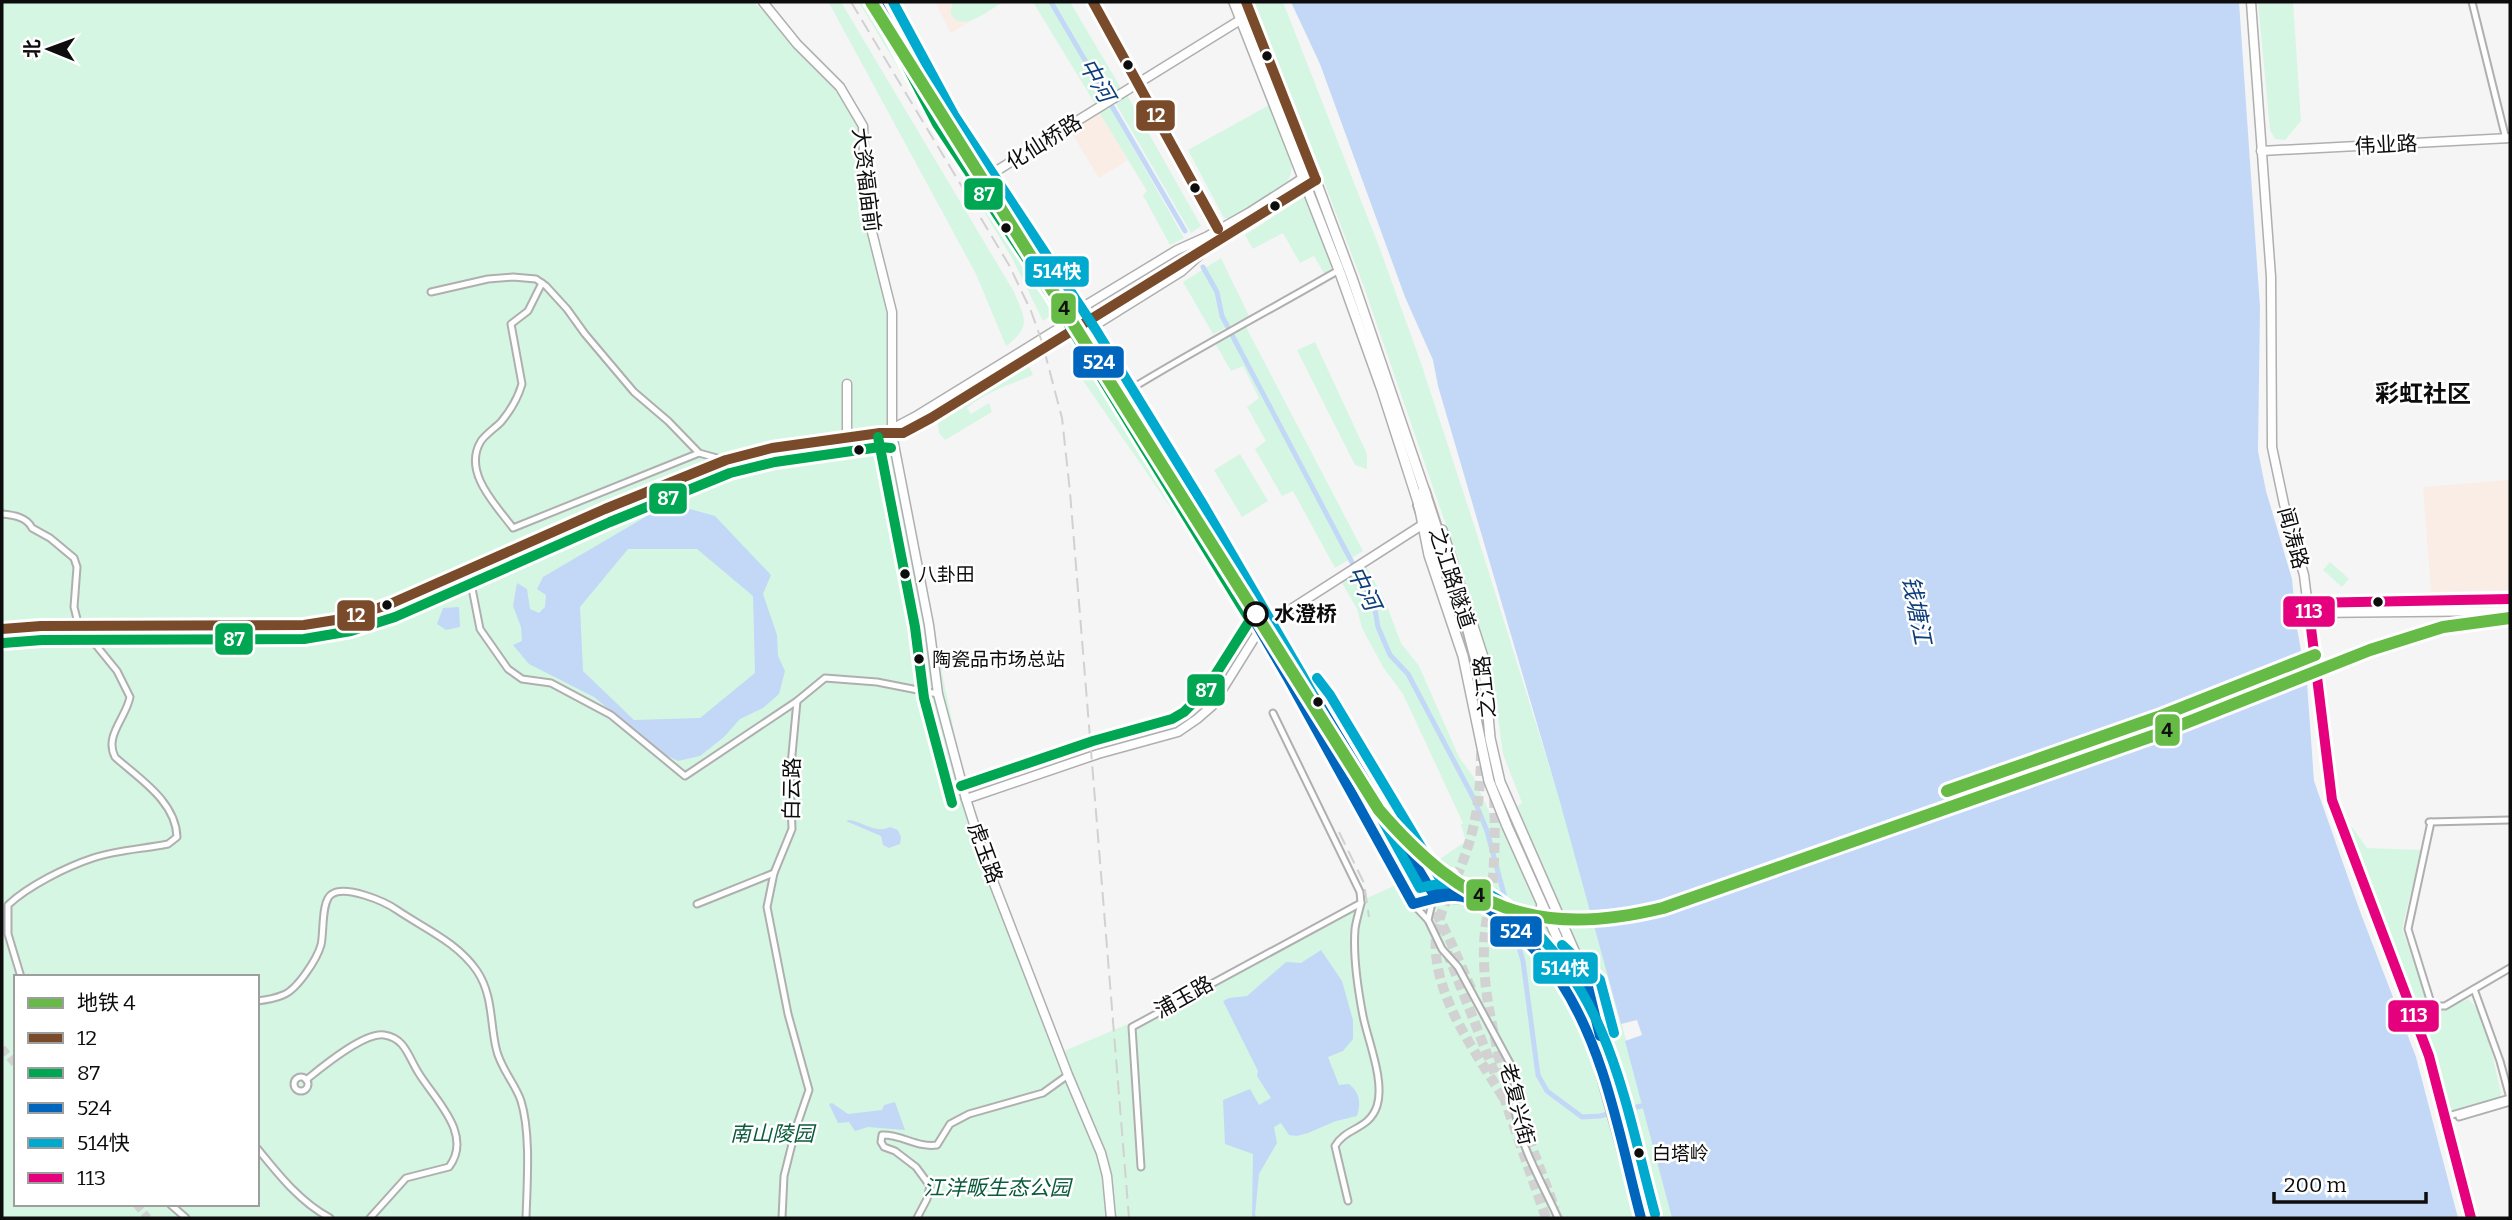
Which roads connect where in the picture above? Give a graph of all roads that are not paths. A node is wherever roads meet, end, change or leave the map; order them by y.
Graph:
1 (763, 2) edge
2 (877, 2) edge
3 (889, 2) edge
4 (1093, 2) edge
5 (1234, 2) edge
6 (1246, 2) edge
7 (2251, 2) edge
8 (2472, 2) edge
9 (1247, 16) junction
10 (1139, 84) junction
11 (2508, 139) edge
12 (2261, 151) junction
13 (989, 176) junction
14 (1316, 180) junction
15 (980, 181) junction
16 (1304, 182) junction
17 (1218, 229) junction
18 (1206, 237) junction
19 (1206, 248) junction
20 (1339, 270) junction
21 (542, 283) junction
22 (432, 292) dead end
23 (1078, 310) junction
24 (1066, 329) tunnel mouth
25 (1089, 329) junction
26 (847, 384) dead end
27 (1124, 393) junction
28 (892, 433) junction
29 (848, 438) junction
30 (699, 453) junction
31 (726, 460) junction
32 (1424, 491) junction
33 (1419, 505) junction
34 (2, 514) edge
35 (1422, 525) junction
36 (468, 568) junction
37 (2510, 598) edge
38 (2308, 603) junction
39 (2510, 611) edge
40 (2309, 613) junction
41 (304, 625) tunnel mouth
42 (41, 626) tunnel mouth
43 (1264, 626) junction
44 (2, 629) edge
45 (938, 694) junction
46 (1311, 695) junction
47 (797, 701) junction
48 (1302, 704) junction
49 (1273, 713) dead end
50 (966, 799) junction
51 (2510, 820) edge
52 (775, 873) junction
53 (1433, 896) junction
54 (1361, 903) junction
55 (697, 904) dead end
56 (1413, 904) junction
57 (1542, 905) junction
58 (1495, 910) junction
59 (1507, 915) junction
60 (1428, 920) junction
61 (1520, 929) junction
62 (1544, 956) junction
63 (1572, 967) junction
64 (2510, 968) edge
65 (20, 975) edge
66 (2474, 989) junction
67 (1568, 993) junction
68 (259, 1000) edge
69 (2432, 1006) junction
70 (2412, 1013) junction
71 (1595, 1048) junction
72 (1068, 1075) junction
73 (306, 1080) dead end
74 (2510, 1100) edge
75 (1617, 1112) junction
76 (2445, 1119) junction
77 (259, 1150) edge
78 (1141, 1167) dead end
79 (1348, 1201) dead end
80 (172, 1206) edge
81 (186, 1218) edge
82 (330, 1218) edge
83 (370, 1218) edge
84 (526, 1218) edge
85 (782, 1218) edge
86 (917, 1218) edge
87 (1111, 1218) edge
88 (1559, 1218) edge
89 (1641, 1218) edge
90 (1651, 1218) edge
91 (2471, 1218) edge

1 - 28 street, 大资福庙前
2 - 15 main road
3 - 13 main road
4 - 10 street
5 - 9 main road, 之江路
6 - 9 main road, 之江路
7 - 12 street, 闻涛路
8 - 11 street
9 - 10 street, 化仙桥路
9 - 14 main road, 之江路
9 - 16 main road, 之江路
10 - 13 street, 化仙桥路
10 - 17 street
11 - 12 street, 伟业路
12 - 38 street, 闻涛路
13 - 15 street, 化仙桥路
13 - 23 main road
14 - 16 street
14 - 32 main road, 之江路
15 - 27 main road
16 - 17 street
16 - 19 street
16 - 20 main road, 之江路
17 - 18 street
18 - 19 street
18 - 23 street
19 - 25 street
20 - 27 street
20 - 33 main road, 之江路
21 - 22 street
21 - 30 street
21 - 30 street
23 - 25 main road
24 - 28 street
25 - 27 main road
26 - 29 street
27 - 43 main road
28 - 29 street
28 - 45 street, 虎玉路
29 - 31 street
30 - 31 street
31 - 36 street
32 - 33 highway, 之江路隧道
32 - 63 main road, 之江路
33 - 35 main road, 之江路
34 - 65 street
35 - 43 street
35 - 57 main road, 之江路
36 - 41 street
36 - 47 street
37 - 38 street
38 - 40 street, 闻涛路
39 - 40 street
40 - 70 street, 闻涛路
42 - 44 street
43 - 46 main road
43 - 48 main road
43 - 50 street
45 - 47 street
45 - 50 street, 虎玉路
46 - 48 highway
46 - 53 main road
47 - 52 street, 白云路
48 - 56 main road
49 - 54 street
50 - 72 street, 虎玉路
51 - 69 street
52 - 55 street
52 - 85 street, 白云路
53 - 56 main road
53 - 58 main road
53 - 60 street
54 - 78 street, 浦玉路
54 - 79 street
56 - 60 street, 老复兴街
57 - 59 main road
57 - 63 main road, 之江路
58 - 59 main road
58 - 61 main road
59 - 61 main road
60 - 88 street, 老复兴街
61 - 62 main road
61 - 63 main road
62 - 63 main road
62 - 67 main road
63 - 67 main road, 之江路
63 - 71 main road, 之江路
63 - 75 main road, 之江路
64 - 66 street
66 - 69 street
66 - 74 street
67 - 71 main road
68 - 84 street
69 - 70 street
70 - 76 street, 闻涛路
71 - 75 main road, 之江路
72 - 86 street
72 - 87 street, 虎玉路
73 - 83 street
74 - 76 street
75 - 89 main road, 之江路
75 - 90 main road, 之江路
76 - 91 street, 闻涛路
77 - 82 street
80 - 81 street

